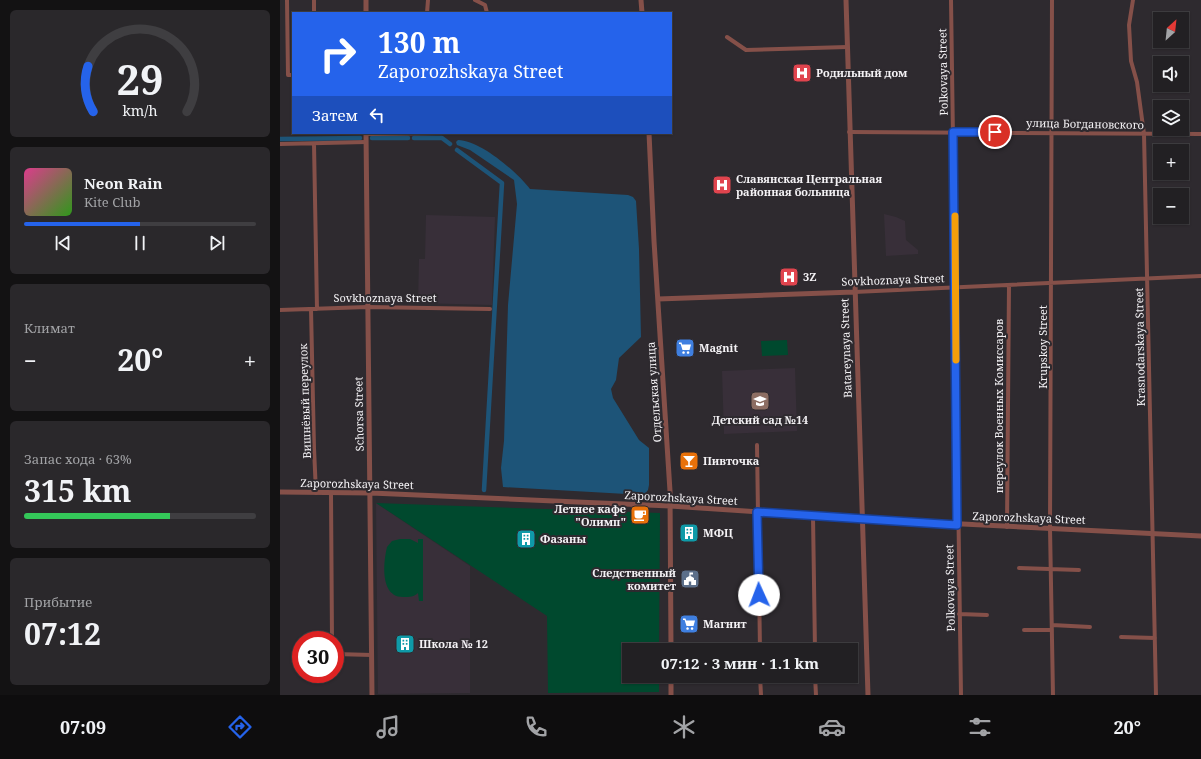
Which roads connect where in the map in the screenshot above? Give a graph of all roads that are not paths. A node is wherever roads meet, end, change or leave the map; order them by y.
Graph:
1 (287, 0) edge
2 (314, 0) edge
3 (366, 0) edge
4 (428, 0) edge
5 (475, 0) edge
6 (641, 0) edge
7 (846, 0) edge
8 (951, 0) edge
9 (1052, 0) edge
10 (1133, 0) edge
11 (314, 12) edge
12 (366, 12) edge
13 (428, 12) edge
14 (487, 12) edge
15 (642, 12) edge
16 (727, 37) dead end
17 (847, 47) junction
18 (292, 75) edge
19 (849, 132) junction
20 (953, 132) junction
21 (1051, 133) junction
22 (366, 134) edge
23 (649, 134) edge
24 (1144, 134) junction
25 (1201, 134) edge
26 (366, 142) junction
27 (280, 144) edge
28 (314, 144) junction
29 (1201, 276) edge
30 (1148, 278) junction
31 (1052, 283) junction
32 (1009, 285) junction
33 (955, 288) junction
34 (854, 292) junction
35 (658, 299) junction
36 (367, 307) junction
37 (312, 309) junction
38 (317, 309) junction
39 (490, 309) dead end
40 (280, 310) edge
41 (757, 444) dead end
42 (280, 492) edge
43 (316, 493) junction
44 (371, 493) junction
45 (331, 494) junction
46 (670, 506) junction
47 (757, 512) junction
48 (813, 516) junction
49 (862, 519) junction
50 (957, 525) junction
51 (1007, 527) junction
52 (1050, 528) junction
53 (1153, 534) junction
54 (1201, 536) edge
55 (1019, 568) dead end
56 (1051, 569) junction
57 (1079, 570) dead end
58 (960, 614) junction
59 (987, 615) dead end
60 (1052, 625) junction
61 (1090, 627) dead end
62 (1024, 630) dead end
63 (1052, 630) junction
64 (332, 631) edge
65 (1121, 637) dead end
66 (1155, 638) junction
67 (671, 643) edge
68 (760, 643) edge
69 (815, 643) edge
70 (344, 654) edge
71 (372, 655) junction
72 (671, 683) edge
73 (760, 683) edge
74 (816, 683) edge
75 (372, 695) edge
76 (671, 695) edge
77 (761, 695) edge
78 (816, 695) edge
79 (868, 695) edge
80 (961, 695) edge
81 (1053, 695) edge
82 (1156, 695) edge

1 - 18 street
2 - 11 street
3 - 12 street
4 - 13 street
5 - 14 street
6 - 15 street
7 - 17 street, Batareynaya Street
8 - 20 street, Polkovaya Street
9 - 21 street, Krupskoy Street
10 - 24 street, Krasnodarskaya Street
16 - 17 street
17 - 19 street, Batareynaya Street
19 - 20 street, улица Богдановского
19 - 34 street, Batareynaya Street
20 - 21 street, улица Богдановского
20 - 33 street, Polkovaya Street
21 - 24 street, улица Богдановского
21 - 31 street, Krupskoy Street
22 - 26 street, Schorsa Street
23 - 35 street, Отдельская улица
24 - 25 street, улица Богдановского
24 - 30 street, Krasnodarskaya Street
26 - 28 street
26 - 36 street, Schorsa Street
27 - 28 street
28 - 38 street
29 - 30 street, Sovkhoznaya Street
30 - 31 street, Sovkhoznaya Street
30 - 53 street, Krasnodarskaya Street
31 - 32 street, Sovkhoznaya Street
31 - 52 street, Krupskoy Street
32 - 33 street, Sovkhoznaya Street
32 - 51 street, переулок Военных Комиссаров
33 - 34 street, Sovkhoznaya Street
33 - 50 street, Polkovaya Street
34 - 35 street, Sovkhoznaya Street
34 - 49 street, Batareynaya Street
35 - 46 street, Отдельская улица
36 - 38 street, Sovkhoznaya Street
36 - 39 street, Sovkhoznaya Street
36 - 44 street, Schorsa Street
37 - 38 street, Sovkhoznaya Street
37 - 40 street, Sovkhoznaya Street
37 - 43 street, Вишнёвый переулок
41 - 47 street
42 - 43 street, Zaporozhskaya Street
43 - 45 street, Zaporozhskaya Street
44 - 45 street, Zaporozhskaya Street
44 - 46 street, Zaporozhskaya Street
44 - 71 street, Schorsa Street
45 - 64 street
46 - 47 street, Zaporozhskaya Street
46 - 67 street, Отдельская улица
47 - 48 street, Zaporozhskaya Street
47 - 68 street
48 - 49 street, Zaporozhskaya Street
48 - 69 street
49 - 50 street, Zaporozhskaya Street
49 - 79 street, Batareynaya Street
50 - 51 street, Zaporozhskaya Street
50 - 58 street, Polkovaya Street
51 - 52 street, Zaporozhskaya Street
52 - 53 street, Zaporozhskaya Street
52 - 56 street, Krupskoy Street
53 - 54 street, Zaporozhskaya Street
53 - 66 street, Krasnodarskaya Street
55 - 56 street
56 - 57 street
56 - 60 street, Krupskoy Street
58 - 59 street
58 - 80 street, Polkovaya Street
60 - 61 street
60 - 63 street, Krupskoy Street
62 - 63 street
63 - 81 street, Krupskoy Street
65 - 66 street
66 - 82 street, Krasnodarskaya Street
70 - 71 street
71 - 75 street, Schorsa Street
72 - 76 street
73 - 77 street
74 - 78 street

